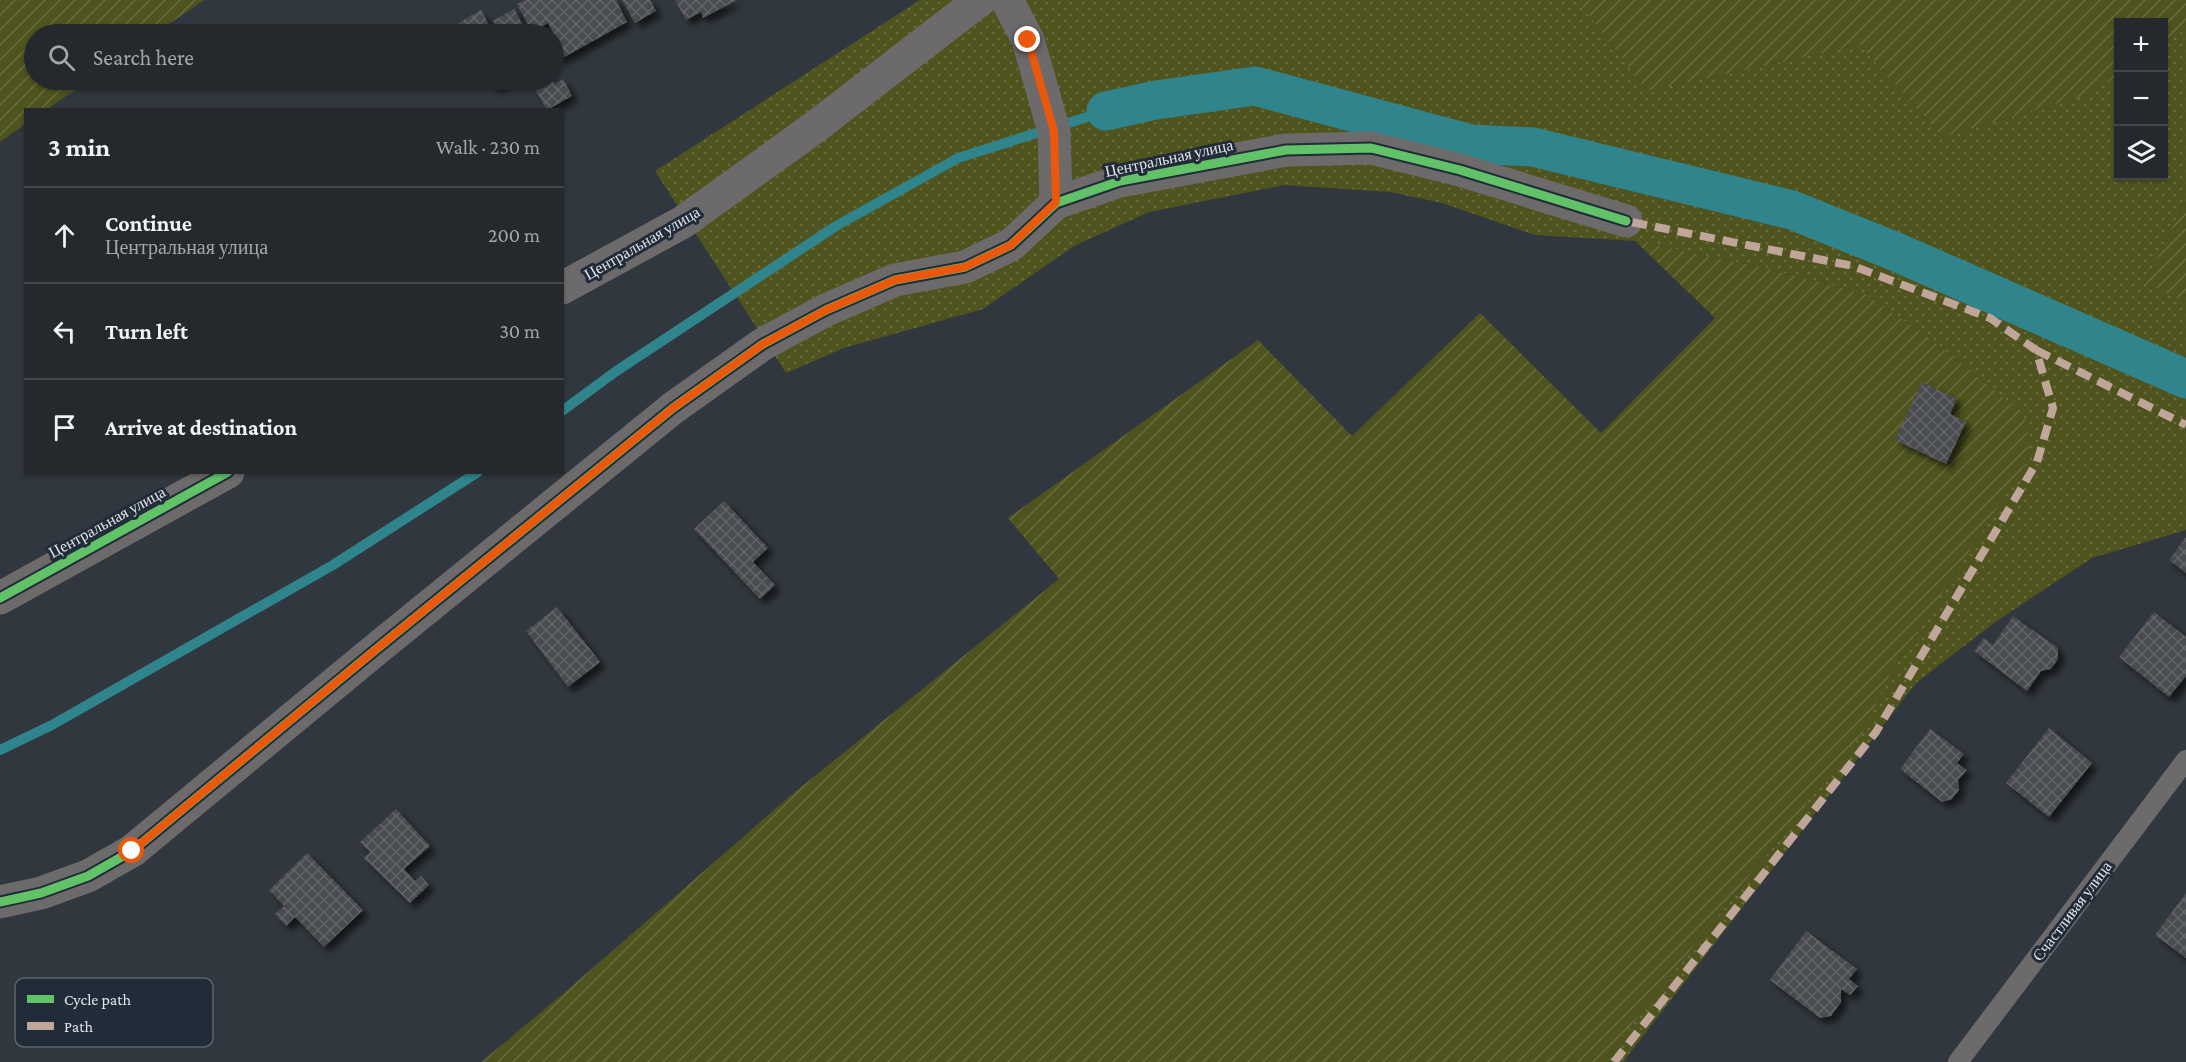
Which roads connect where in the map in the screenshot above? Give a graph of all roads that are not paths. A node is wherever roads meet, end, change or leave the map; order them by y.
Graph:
1 (980, 0) edge
2 (1007, 0) edge
3 (1056, 202) junction
4 (1626, 221) dead end
5 (564, 287) edge
6 (224, 474) edge
7 (0, 598) edge
8 (2186, 760) edge
9 (0, 902) edge
10 (1958, 1062) edge

1 - 5 street, Центральная улица
2 - 3 street
3 - 4 street, Центральная улица
3 - 9 street, Центральная улица
6 - 7 street, Центральная улица
8 - 10 lane, Счастливая улица

